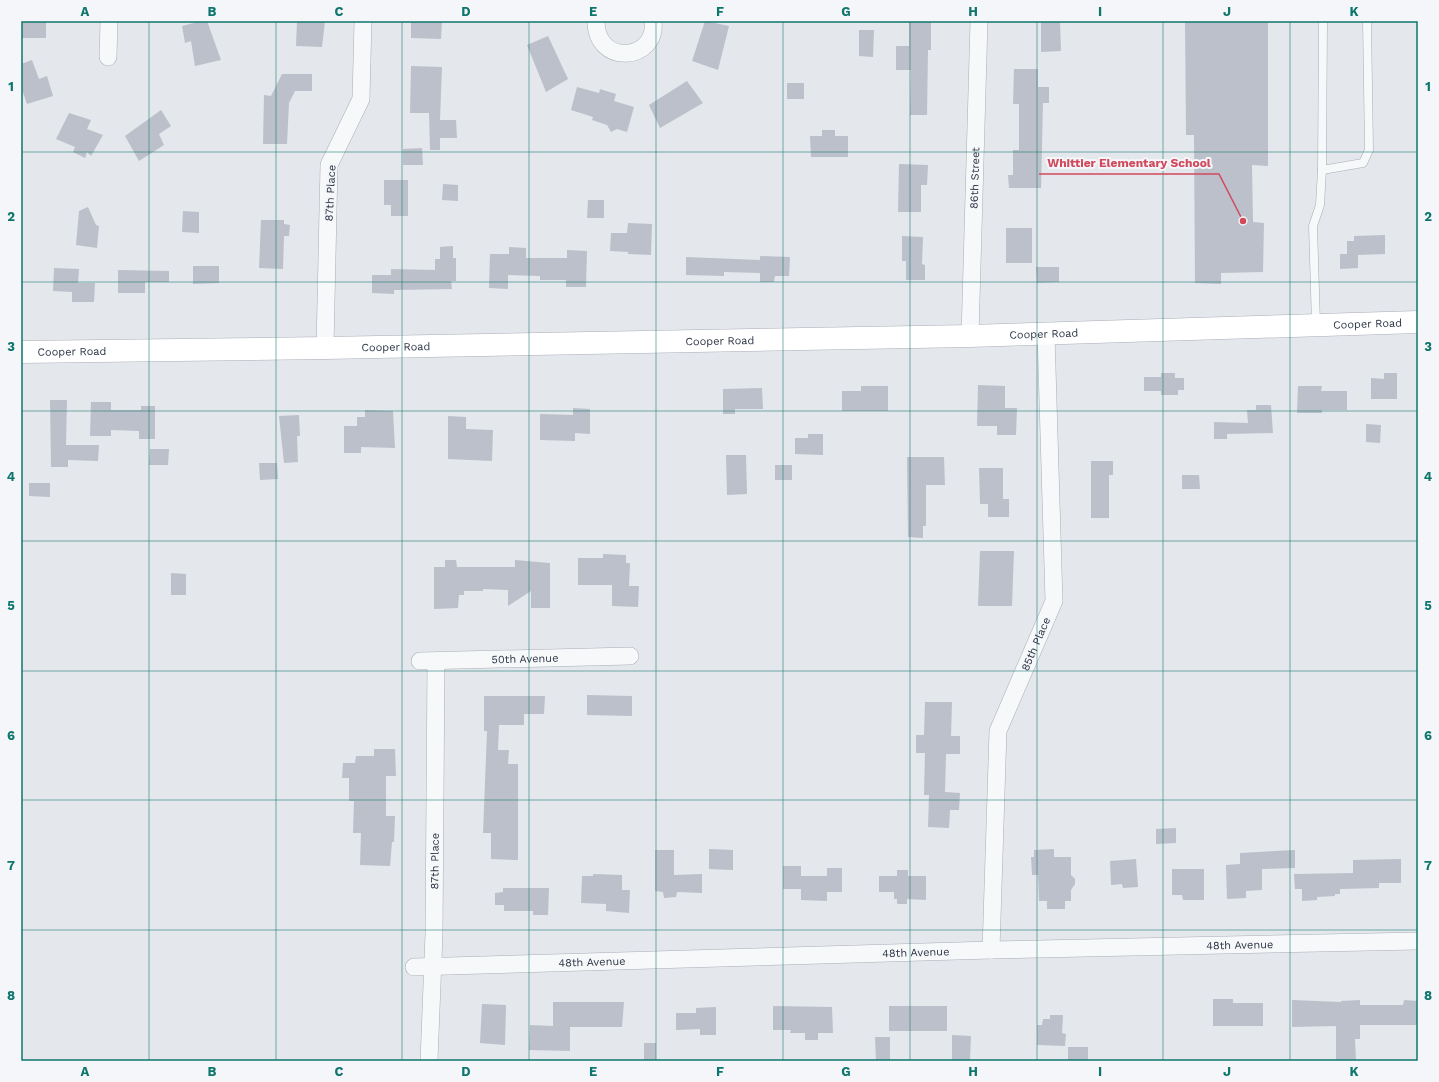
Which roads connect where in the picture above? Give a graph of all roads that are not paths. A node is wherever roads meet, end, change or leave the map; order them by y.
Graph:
1 (109, 21) edge
2 (363, 21) edge
3 (596, 21) edge
4 (653, 21) edge
5 (979, 21) edge
6 (1323, 21) edge
7 (1367, 21) edge
8 (108, 57) dead end
9 (1322, 170) junction
10 (1418, 322) edge
11 (1316, 325) junction
12 (1046, 334) junction
13 (970, 336) junction
14 (325, 348) junction
15 (21, 352) edge
16 (630, 656) dead end
17 (428, 661) joint
18 (1418, 941) edge
19 (991, 950) junction
20 (414, 967) dead end
21 (431, 967) junction
22 (429, 1061) edge

1 - 8 street
2 - 14 street, 87th Place
3 - 4 street
5 - 13 street, 86th Street
6 - 9 lane
7 - 9 lane
9 - 11 lane
10 - 11 street, Cooper Road
11 - 12 street, Cooper Road
12 - 13 street, Cooper Road
12 - 19 street, 85th Place
13 - 14 street, Cooper Road
14 - 15 street, Cooper Road
16 - 17 street, 50th Avenue
17 - 21 street, 87th Place
18 - 19 street, 48th Avenue
19 - 21 street, 48th Avenue
20 - 21 street, 48th Avenue
21 - 22 street, 87th Place

